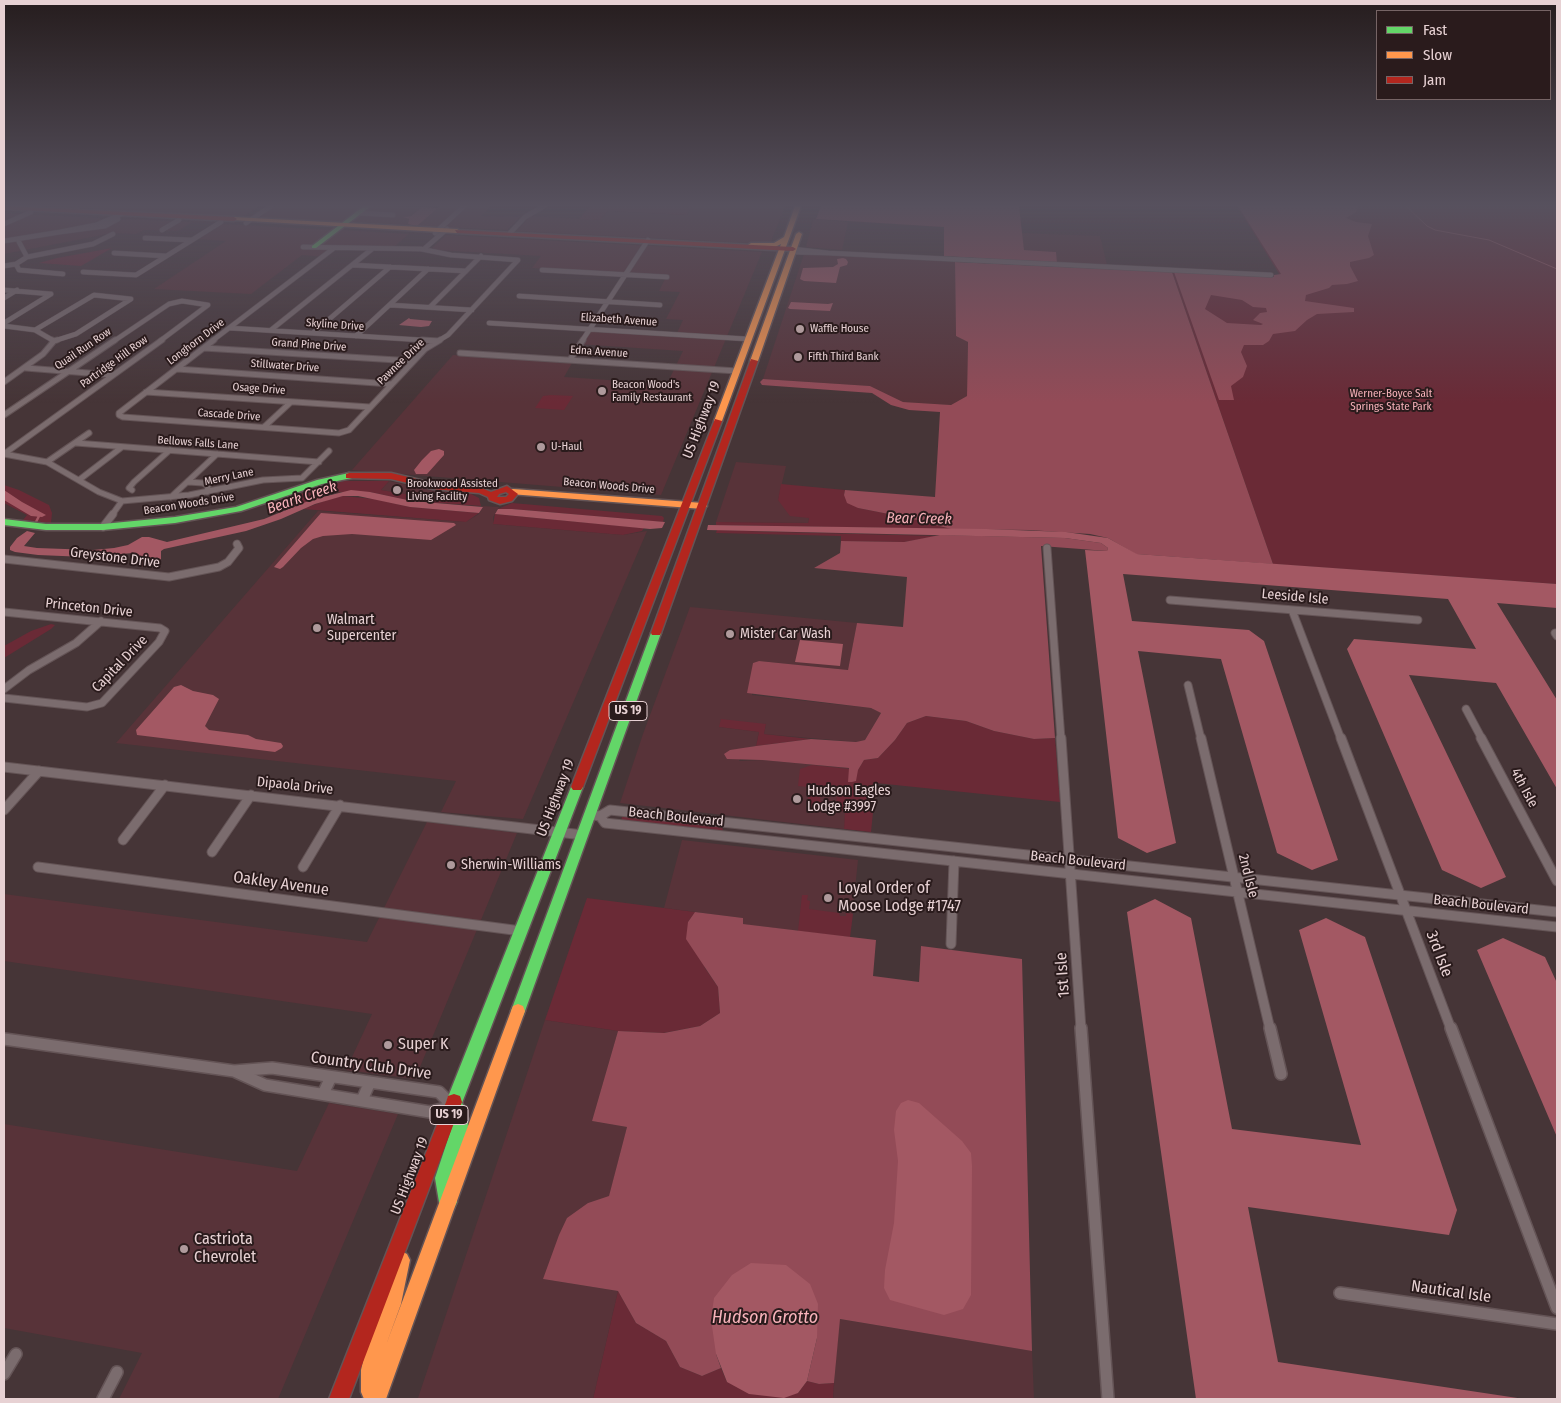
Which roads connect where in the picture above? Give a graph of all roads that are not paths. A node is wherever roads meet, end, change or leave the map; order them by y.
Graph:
1 (28, 271) edge
2 (140, 271) edge
3 (303, 271) edge
4 (344, 271) edge
5 (385, 271) edge
6 (425, 271) edge
7 (466, 271) edge
8 (507, 271) edge
9 (573, 271) edge
10 (628, 271) edge
11 (776, 271) edge
12 (782, 271) edge
13 (1200, 271) edge
14 (82, 272) dead end
15 (63, 274) dead end
16 (626, 274) junction
17 (1271, 275) dead end
18 (666, 277) dead end
19 (4, 290) edge
20 (17, 290) junction
21 (766, 290) junction
22 (519, 296) dead end
23 (4, 298) edge
24 (175, 301) joint
25 (608, 302) junction
26 (390, 305) junction
27 (660, 305) dead end
28 (430, 307) junction
29 (759, 309) junction
30 (472, 310) junction
31 (772, 312) junction
32 (489, 323) dead end
33 (4, 324) edge
34 (230, 328) junction
35 (590, 328) junction
36 (35, 330) junction
37 (271, 330) junction
38 (313, 333) junction
39 (356, 336) junction
40 (748, 339) junction
41 (54, 341) junction
42 (438, 341) junction
43 (760, 344) junction
44 (204, 348) junction
45 (460, 353) dead end
46 (570, 360) junction
47 (413, 361) junction
48 (26, 368) junction
49 (177, 369) junction
50 (737, 371) junction
51 (66, 372) junction
52 (113, 375) junction
53 (4, 382) edge
54 (392, 384) junction
55 (146, 392) junction
56 (290, 402) junction
57 (370, 407) junction
58 (4, 415) edge
59 (119, 415) joint
60 (264, 427) junction
61 (729, 431) junction
62 (89, 433) dead end
63 (339, 433) joint
64 (76, 443) junction
65 (122, 447) junction
66 (170, 450) junction
67 (329, 451) dead end
68 (4, 454) edge
69 (217, 454) junction
70 (47, 462) junction
71 (319, 462) junction
72 (79, 480) junction
73 (188, 482) junction
74 (132, 490) dead end
75 (207, 492) junction
76 (171, 497) junction
77 (122, 501) junction
78 (685, 508) junction
79 (702, 510) junction
80 (4, 522) edge
81 (103, 527) junction
82 (237, 544) dead end
83 (1047, 548) dead end
84 (4, 559) edge
85 (1170, 600) dead end
86 (647, 606) junction
87 (1292, 610) junction
88 (4, 612) edge
89 (1418, 620) dead end
90 (101, 622) junction
91 (164, 636) joint
92 (1188, 685) dead end
93 (4, 689) edge
94 (4, 698) edge
95 (1466, 709) dead end
96 (628, 713) junction
97 (4, 767) edge
98 (39, 771) junction
99 (99, 778) junction
100 (165, 785) junction
101 (93, 786) dead end
102 (252, 795) junction
103 (340, 805) junction
104 (4, 810) edge
105 (596, 815) junction
106 (731, 823) junction
107 (559, 832) junction
108 (583, 835) junction
109 (728, 836) junction
110 (123, 840) dead end
111 (896, 840) junction
112 (212, 852) dead end
113 (895, 855) junction
114 (1070, 859) junction
115 (954, 861) junction
116 (38, 867) dead end
117 (303, 867) dead end
118 (1070, 874) junction
119 (1234, 877) junction
120 (1557, 881) edge
121 (1238, 893) junction
122 (1400, 895) junction
123 (1406, 911) junction
124 (1557, 912) edge
125 (1557, 928) edge
126 (521, 931) junction
127 (951, 944) dead end
128 (4, 1039) edge
129 (234, 1072) junction
130 (1281, 1074) dead end
131 (331, 1077) junction
132 (370, 1082) junction
133 (323, 1094) junction
134 (362, 1100) junction
135 (453, 1106) junction
136 (448, 1203) junction
137 (408, 1222) junction
138 (1340, 1293) dead end
139 (1557, 1308) edge
140 (1557, 1324) edge
141 (16, 1354) dead end
142 (117, 1372) dead end
143 (4, 1374) edge
144 (103, 1399) edge
145 (340, 1399) edge
146 (375, 1399) edge
147 (1108, 1399) edge

1 - 15 street
2 - 14 street
3 - 34 street, Longhorn Drive
4 - 37 street
5 - 38 street
6 - 26 street
7 - 28 street
8 - 30 street, Pawnee Drive
9 - 16 street
10 - 16 street
11 - 21 main road, US Highway 19 / US 19
12 - 31 main road, US Highway 19 / US 19
13 - 17 street
16 - 18 street
16 - 25 street
19 - 20 street
20 - 23 street
20 - 33 street
21 - 29 main road, US Highway 19 / US 19
21 - 31 main road
22 - 25 street
24 - 51 street, Quail Run Row
24 - 52 street, Partridge Hill Row
25 - 27 street
25 - 35 street
26 - 28 street
26 - 39 street
28 - 30 street
29 - 40 main road, US Highway 19 / US 19
29 - 43 main road
30 - 42 street, Pawnee Drive
31 - 43 main road, US Highway 19 / US 19
32 - 35 street, Elizabeth Avenue
33 - 36 street
34 - 37 street, Skyline Drive
34 - 44 street, Longhorn Drive
35 - 40 street, Elizabeth Avenue
35 - 46 street
36 - 41 street
36 - 41 street
37 - 38 street, Skyline Drive
38 - 39 street, Skyline Drive
39 - 42 street, Skyline Drive
40 - 50 main road, US Highway 19 / US 19
41 - 48 street
42 - 47 street, Pawnee Drive
43 - 61 main road, US Highway 19 / US 19
44 - 47 street, Grand Pine Drive
44 - 49 street, Longhorn Drive
45 - 46 street, Edna Avenue
46 - 50 street, Edna Avenue
47 - 54 street, Pawnee Drive
48 - 51 street
48 - 53 street
49 - 54 street, Stillwater Drive
49 - 55 street, Longhorn Drive
50 - 61 main road
50 - 78 main road, US Highway 19 / US 19
51 - 52 street
51 - 58 street, Quail Run Row
52 - 68 street, Partridge Hill Row
54 - 57 street, Pawnee Drive
55 - 56 street, Osage Drive
55 - 59 street, Longhorn Drive
56 - 57 street, Osage Drive
56 - 60 street
57 - 63 street, Pawnee Drive
59 - 60 street, Cascade Drive
60 - 63 street, Cascade Drive
61 - 79 main road, US Highway 19 / US 19
62 - 64 street
64 - 65 street, Bellows Falls Lane
64 - 70 street
65 - 66 street, Bellows Falls Lane
65 - 72 street
66 - 69 street, Bellows Falls Lane
66 - 74 street
67 - 71 street, Merry Lane
68 - 70 street
69 - 71 street, Bellows Falls Lane
69 - 73 street
70 - 72 street
71 - 75 street, Merry Lane
72 - 77 street
73 - 75 street
73 - 76 street
75 - 76 street, Merry Lane
76 - 77 street, Merry Lane
77 - 81 street
78 - 79 main road, Beacon Woods Drive
78 - 81 main road, Beacon Woods Drive
78 - 86 main road, US Highway 19 / US 19
79 - 96 main road, US Highway 19 / US 19
80 - 81 main road, Beacon Woods Drive
82 - 84 street, Greystone Drive
83 - 114 street, 1st Isle
85 - 87 street, Leeside Isle
86 - 96 main road
86 - 107 main road, US Highway 19 / US 19
87 - 89 street, Leeside Isle
87 - 122 street, 3rd Isle
88 - 90 street, Princeton Drive
90 - 91 street, Princeton Drive
90 - 93 street
91 - 94 street, Capital Drive
92 - 119 street, 2nd Isle
95 - 120 street, 4th Isle
96 - 105 main road, US Highway 19 / US 19
97 - 98 street, Dipaola Drive
98 - 99 street, Dipaola Drive
98 - 104 street
99 - 100 street, Dipaola Drive
99 - 101 street
100 - 102 street, Dipaola Drive
100 - 110 street
102 - 103 street, Dipaola Drive
102 - 112 street
103 - 107 street, Dipaola Drive
103 - 117 street
105 - 106 street, Beach Boulevard
105 - 108 main road, US Highway 19 / US 19
105 - 109 street, Beach Boulevard
106 - 109 street
106 - 111 street, Beach Boulevard
107 - 108 street, Dipaola Drive
107 - 126 main road, US Highway 19 / US 19
108 - 136 main road, US Highway 19 / US 19
109 - 113 street, Beach Boulevard
111 - 113 street
111 - 114 street, Beach Boulevard
113 - 115 street, Beach Boulevard
114 - 118 street, 1st Isle
114 - 119 street, Beach Boulevard
115 - 118 street, Beach Boulevard
115 - 127 street
116 - 126 street, Oakley Avenue
118 - 121 street, Beach Boulevard
118 - 147 street, 1st Isle
119 - 121 street, 2nd Isle
119 - 122 street, Beach Boulevard
121 - 123 street, Beach Boulevard
121 - 130 street, 2nd Isle
122 - 123 street, 3rd Isle
122 - 124 street, Beach Boulevard
123 - 125 street, Beach Boulevard
123 - 139 street, 3rd Isle
126 - 135 main road, US Highway 19 / US 19
128 - 129 street, Country Club Drive
129 - 131 street, Country Club Drive
129 - 133 street, Country Club Drive
131 - 132 street, Country Club Drive
131 - 133 street
132 - 134 street
132 - 135 street, Country Club Drive
133 - 134 street, Country Club Drive
134 - 135 street, Country Club Drive
135 - 136 main road
135 - 137 main road, US Highway 19 / US 19
136 - 146 main road, US Highway 19 / US 19
137 - 145 main road, US Highway 19 / US 19
137 - 146 main road
138 - 140 street, Nautical Isle
141 - 143 street
142 - 144 street

